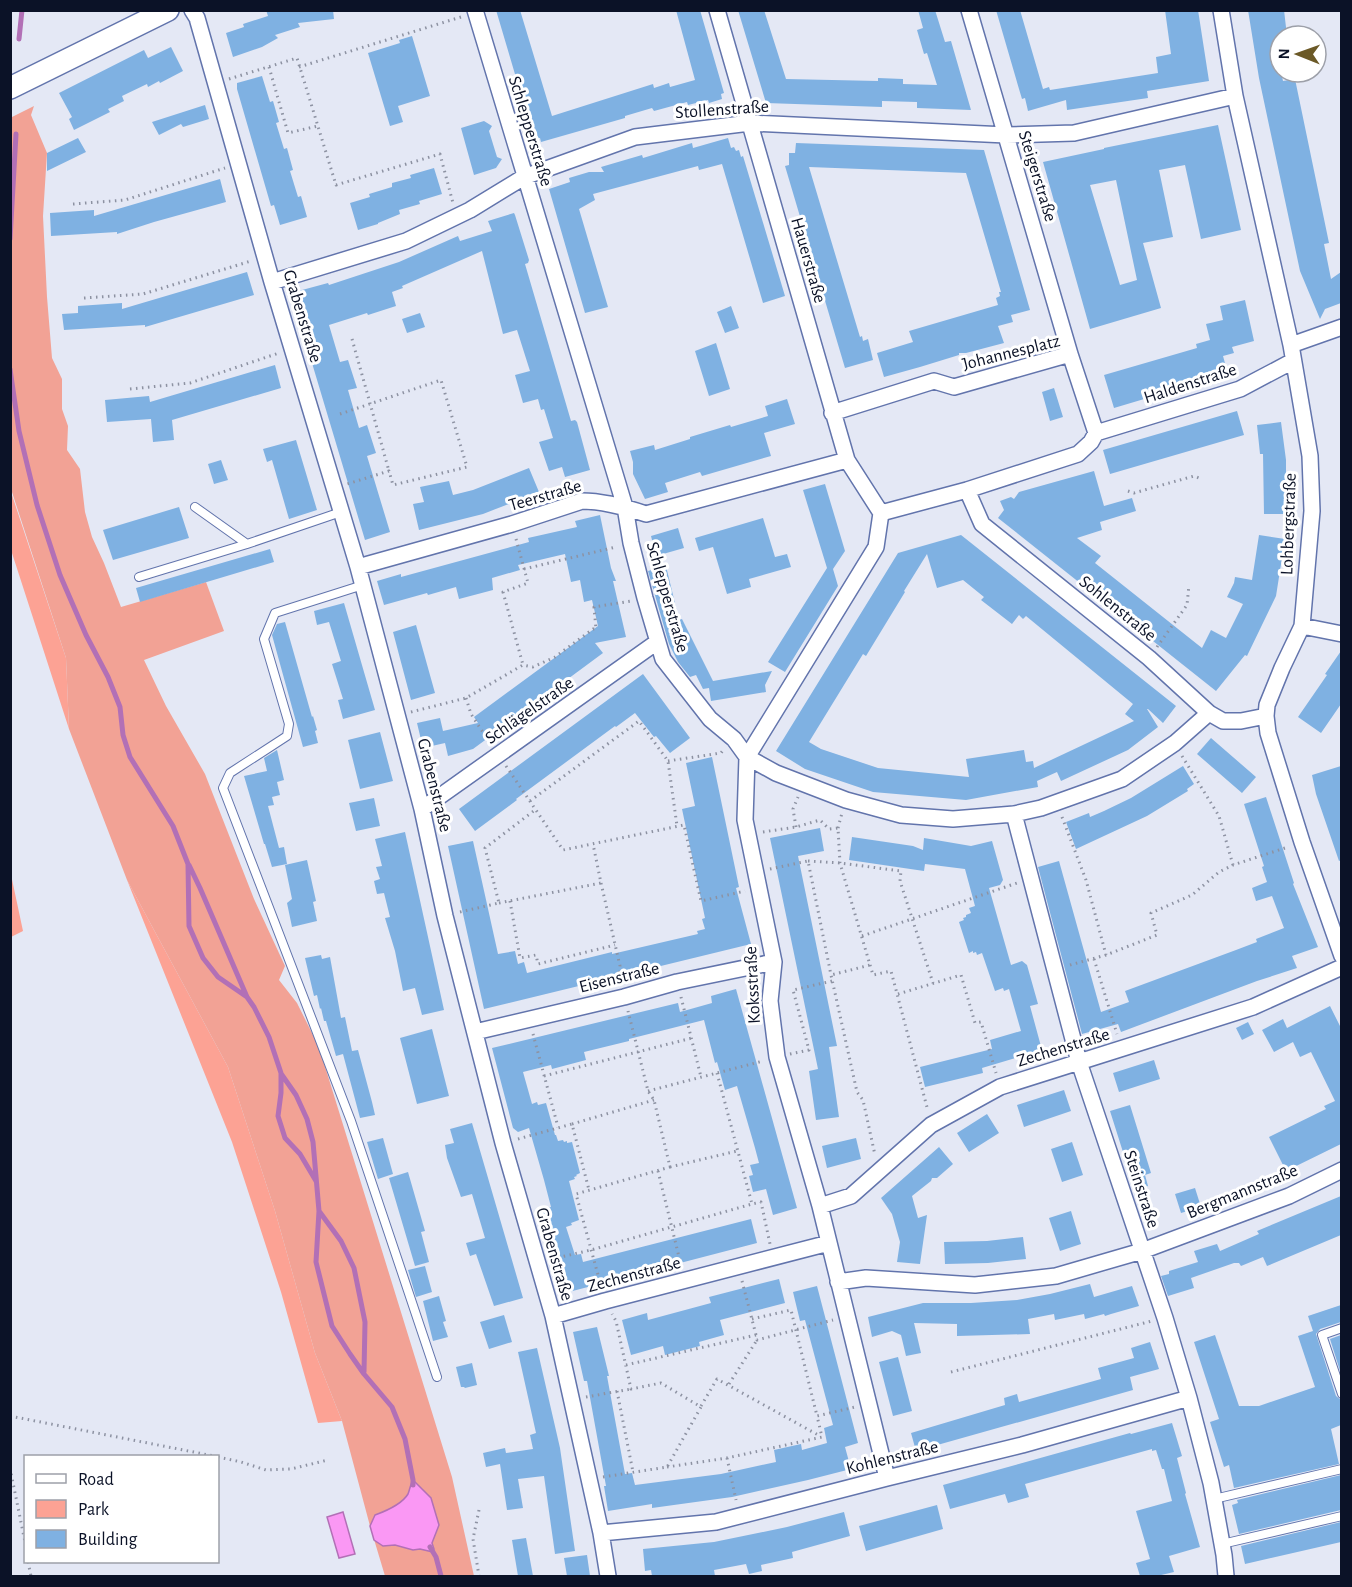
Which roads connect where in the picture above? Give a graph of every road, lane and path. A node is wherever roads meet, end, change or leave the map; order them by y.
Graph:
1 (168, 10) edge
2 (192, 10) edge
3 (717, 10) edge
4 (969, 10) edge
5 (1221, 10) edge
6 (476, 12) edge
7 (269, 67) junction
8 (299, 67) junction
9 (215, 84) junction
10 (10, 88) edge
11 (1235, 96) junction
12 (750, 123) junction
13 (318, 126) junction
14 (1006, 135) junction
15 (238, 163) junction
16 (524, 177) junction
17 (73, 204) dead end
18 (457, 216) junction
19 (265, 256) junction
20 (272, 282) junction
21 (84, 297) dead end
22 (1341, 327) edge
23 (352, 339) dead end
24 (1290, 345) junction
25 (292, 349) junction
26 (1070, 354) junction
27 (1293, 361) junction
28 (130, 389) dead end
29 (370, 404) junction
30 (832, 413) junction
31 (340, 414) dead end
32 (1096, 433) junction
33 (847, 460) junction
34 (389, 471) junction
35 (1199, 478) dead end
36 (334, 488) junction
37 (967, 490) junction
38 (1128, 491) dead end
39 (195, 507) dead end
40 (625, 507) junction
41 (341, 512) junction
42 (881, 513) junction
43 (512, 524) junction
44 (631, 543) junction
45 (247, 544) junction
46 (358, 567) junction
47 (524, 569) junction
48 (139, 577) dead end
49 (363, 585) junction
50 (1189, 585) dead end
51 (645, 598) junction
52 (1302, 626) junction
53 (1341, 633) edge
54 (657, 642) junction
55 (1149, 658) junction
56 (523, 665) junction
57 (466, 698) junction
58 (1209, 713) junction
59 (397, 716) junction
60 (1266, 716) junction
61 (734, 739) junction
62 (1175, 743) junction
63 (498, 755) junction
64 (747, 757) junction
65 (668, 761) junction
66 (803, 784) junction
67 (529, 801) junction
68 (1056, 803) junction
69 (422, 809) junction
70 (535, 810) junction
71 (1014, 814) junction
72 (677, 826) junction
73 (796, 827) junction
74 (748, 835) junction
75 (1302, 842) junction
76 (593, 844) junction
77 (808, 861) junction
78 (840, 863) junction
79 (1233, 865) junction
80 (756, 872) junction
81 (1030, 879) junction
82 (601, 883) junction
83 (759, 888) junction
84 (510, 901) junction
85 (499, 903) junction
86 (445, 916) junction
87 (913, 919) junction
88 (862, 936) junction
89 (615, 945) junction
90 (1106, 955) junction
91 (1341, 956) edge
92 (1094, 959) junction
93 (774, 962) junction
94 (870, 964) junction
95 (1341, 967) edge
96 (1054, 969) junction
97 (831, 975) junction
98 (832, 981) junction
99 (677, 982) junction
100 (933, 983) junction
101 (898, 994) junction
102 (624, 997) junction
103 (529, 1018) junction
104 (475, 1032) junction
105 (692, 1038) junction
106 (1121, 1049) junction
107 (639, 1052) junction
108 (777, 1057) junction
109 (1079, 1062) junction
110 (717, 1073) junction
111 (544, 1076) junction
112 (701, 1077) junction
113 (1000, 1087) junction
114 (648, 1091) junction
115 (654, 1100) junction
116 (572, 1124) junction
117 (931, 1125) junction
118 (558, 1127) junction
119 (503, 1143) junction
120 (737, 1151) junction
121 (670, 1167) junction
122 (1341, 1170) edge
123 (658, 1171) junction
124 (879, 1172) junction
125 (589, 1190) junction
126 (752, 1204) junction
127 (819, 1206) junction
128 (671, 1226) junction
129 (829, 1243) junction
130 (591, 1250) junction
131 (1142, 1251) junction
132 (773, 1257) junction
133 (538, 1263) junction
134 (738, 1266) junction
135 (684, 1280) junction
136 (838, 1281) junction
137 (605, 1301) junction
138 (553, 1316) junction
139 (847, 1317) junction
140 (1165, 1318) junction
141 (752, 1319) junction
142 (1341, 1328) edge
143 (796, 1330) junction
144 (756, 1335) junction
145 (757, 1340) junction
146 (626, 1365) junction
147 (951, 1372) dead end
148 (437, 1377) dead end
149 (1339, 1378) edge
150 (729, 1384) junction
151 (632, 1389) junction
152 (617, 1391) junction
153 (1341, 1394) edge
154 (1189, 1398) junction
155 (572, 1399) junction
156 (868, 1404) junction
157 (701, 1407) junction
158 (10, 1416) edge
159 (817, 1416) junction
160 (822, 1437) junction
161 (206, 1455) edge
162 (219, 1458) edge
163 (727, 1458) junction
164 (328, 1460) dead end
165 (667, 1467) junction
166 (10, 1468) edge
167 (1341, 1469) edge
168 (633, 1473) junction
169 (887, 1478) junction
170 (590, 1479) junction
171 (1214, 1499) junction
172 (479, 1510) dead end
173 (741, 1516) junction
174 (1341, 1516) edge
175 (601, 1533) junction
176 (24, 1537) edge
177 (1222, 1544) junction
178 (479, 1576) edge
179 (608, 1576) edge
180 (1226, 1576) edge

1 - 10 main road
2 - 9 street, Grabenstraße
3 - 12 street, Hauerstraße
4 - 14 street, Steigerstraße
5 - 11 street, Lohbergstraße
6 - 8 path
6 - 16 street, Schlepperstraße
7 - 8 path
7 - 9 path
7 - 13 path
8 - 13 path
9 - 15 street, Grabenstraße
11 - 14 street, Stollenstraße
11 - 24 street, Lohbergstraße
12 - 14 street, Stollenstraße
12 - 16 street, Stollenstraße
12 - 30 street, Hauerstraße
13 - 18 path
14 - 26 street, Steigerstraße
15 - 17 path
15 - 19 street, Grabenstraße
16 - 18 street, Stollenstraße
16 - 40 street, Schlepperstraße
18 - 20 street, Stollenstraße
19 - 20 street, Grabenstraße
19 - 21 path
20 - 25 street, Grabenstraße
22 - 24 street
23 - 29 path
24 - 27 street, Lohbergstraße
25 - 28 path
25 - 36 street, Grabenstraße
26 - 30 street, Johannesplatz
26 - 32 street, Johannesplatz
27 - 32 street, Haldenstraße
27 - 52 street, Lohbergstraße
29 - 31 path
29 - 34 path
29 - 34 path
30 - 33 street, Hauerstraße
32 - 37 street
33 - 40 street, Teerstraße
33 - 42 street, Hauerstraße
34 - 36 path
35 - 38 path
36 - 41 street, Grabenstraße
37 - 42 street
37 - 55 street, Sohlenstraße
39 - 45 lane
40 - 43 street, Teerstraße
40 - 44 street, Schlepperstraße
41 - 45 lane
41 - 46 street, Grabenstraße
42 - 64 street, Koksstraße
43 - 46 street, Teerstraße
43 - 47 path
44 - 47 path
44 - 51 street, Schlepperstraße
45 - 48 lane
46 - 49 street, Grabenstraße
47 - 56 path
49 - 59 street, Grabenstraße
49 - 148 lane
50 - 55 path
51 - 54 street, Schlepperstraße
51 - 56 path
52 - 53 street
52 - 60 street, Lohbergstraße
54 - 61 street, Schlepperstraße
54 - 63 street, Schlägelstraße
55 - 58 street, Sohlenstraße
56 - 57 path
57 - 59 path
57 - 63 path
58 - 60 street, Sohlenstraße
58 - 62 street, Schlepperstraße
59 - 69 street, Grabenstraße
60 - 75 street, Lohbergstraße
61 - 64 street, Schlepperstraße
61 - 65 path
62 - 68 street, Schlepperstraße
62 - 79 path
63 - 67 path
63 - 69 street, Schlägelstraße
64 - 66 street, Schlepperstraße
64 - 74 street, Koksstraße
65 - 67 path
65 - 72 path
66 - 71 street, Schlepperstraße
66 - 73 path
67 - 70 path
68 - 71 street, Schlepperstraße
68 - 90 path
69 - 86 street, Grabenstraße
70 - 76 path
70 - 85 path
71 - 81 street, Steinstraße
72 - 76 path
72 - 83 path
73 - 74 path
73 - 78 path
74 - 80 street, Koksstraße
75 - 79 path
75 - 91 street, Lohbergstraße
76 - 82 path
77 - 78 path
77 - 80 path
77 - 97 path
78 - 87 path
78 - 88 path
79 - 90 path
80 - 83 street, Koksstraße
81 - 87 path
81 - 96 street, Steinstraße
82 - 84 path
82 - 89 path
83 - 93 street, Koksstraße
84 - 85 path
84 - 89 path
85 - 86 path
86 - 104 street, Grabenstraße
87 - 88 path
87 - 100 path
88 - 94 path
89 - 102 path
90 - 92 path
92 - 96 path
92 - 106 path
93 - 99 street, Eisenstraße
93 - 108 street, Koksstraße
94 - 97 path
94 - 101 path
95 - 106 street, Zechenstraße
96 - 109 street, Steinstraße
97 - 98 path
98 - 108 path
98 - 124 path
99 - 102 street, Eisenstraße
99 - 105 path
100 - 101 path
100 - 113 path
101 - 117 path
102 - 103 street, Eisenstraße
102 - 107 path
103 - 104 street, Eisenstraße
103 - 111 path
104 - 119 street, Grabenstraße
105 - 107 path
105 - 112 path
106 - 109 street, Zechenstraße
107 - 111 path
107 - 114 path
108 - 110 path
108 - 127 street, Koksstraße
109 - 113 street, Zechenstraße
109 - 131 street, Steinstraße
110 - 112 path
110 - 120 path
111 - 118 path
112 - 114 path
113 - 117 street, Zechenstraße
114 - 115 path
115 - 116 path
115 - 121 path
116 - 118 path
116 - 125 path
117 - 124 street, Zechenstraße
118 - 119 path
119 - 133 street, Grabenstraße
120 - 121 path
120 - 126 path
121 - 123 path
122 - 131 street, Bergmannstraße
123 - 125 path
123 - 128 path
124 - 127 street, Zechenstraße
125 - 130 path
126 - 128 path
126 - 132 path
127 - 129 street, Koksstraße
128 - 130 path
128 - 135 path
129 - 132 street, Zechenstraße
129 - 136 street, Koksstraße
130 - 133 path
130 - 137 path
131 - 136 street, Bergmannstraße
131 - 140 street, Steinstraße
132 - 134 street, Zechenstraße
133 - 138 street, Grabenstraße
134 - 135 street, Zechenstraße
134 - 141 path
135 - 137 street, Zechenstraße
136 - 139 street, Koksstraße
137 - 138 street, Zechenstraße
137 - 146 path
138 - 155 street, Grabenstraße
139 - 143 path
139 - 156 street, Koksstraße
140 - 147 path
140 - 154 street, Steinstraße
141 - 143 path
141 - 144 path
142 - 149 lane
143 - 145 path
143 - 159 path
144 - 145 path
144 - 146 path
145 - 150 path
146 - 151 path
149 - 153 lane
150 - 157 path
150 - 160 path
151 - 152 path
151 - 157 path
152 - 155 path
152 - 168 path
154 - 169 street, Kohlenstraße
154 - 171 street, Steinstraße
155 - 170 street, Grabenstraße
156 - 159 path
156 - 169 street, Koksstraße
157 - 165 path
158 - 161 path
159 - 160 path
160 - 163 path
162 - 164 path
163 - 165 path
163 - 173 path
165 - 168 path
166 - 176 path
167 - 171 lane
168 - 170 path
169 - 173 street, Kohlenstraße
170 - 175 street, Grabenstraße
171 - 177 street, Steinstraße
172 - 178 path
173 - 175 street, Kohlenstraße
174 - 177 lane
175 - 179 street, Grabenstraße
177 - 180 street, Steinstraße

